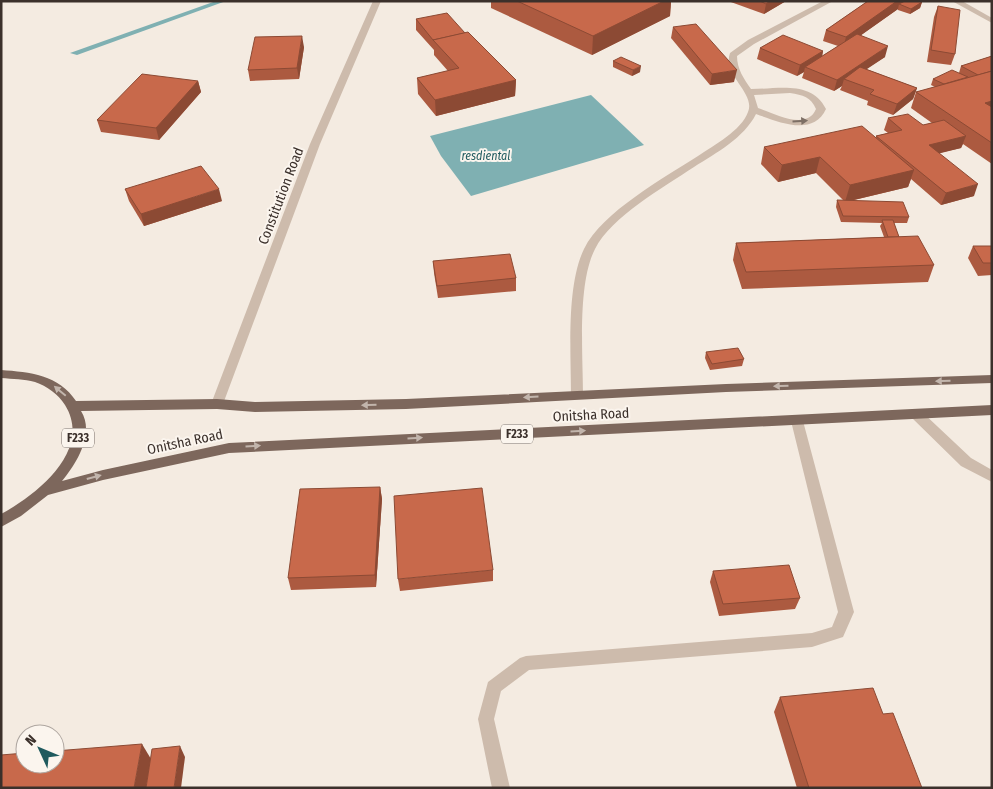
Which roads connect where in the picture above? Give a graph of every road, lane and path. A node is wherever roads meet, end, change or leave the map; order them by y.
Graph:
1 (377, 1) edge
2 (829, 1) edge
3 (956, 1) edge
4 (992, 21) edge
5 (749, 92) junction
6 (754, 110) junction
7 (1, 374) edge
8 (992, 379) edge
9 (577, 395) junction
10 (217, 404) junction
11 (75, 406) junction
12 (992, 410) edge
13 (916, 414) junction
14 (797, 421) junction
15 (992, 478) edge
16 (47, 490) junction
17 (1, 521) edge
18 (501, 788) edge

1 - 10 street, Constitution Road
2 - 5 street
3 - 4 street
5 - 6 street
6 -> 5 street
6 - 9 street
11 -> 7 main road
8 -> 9 main road, Onitsha Road
9 -> 10 main road, Onitsha Road
10 - 11 main road, Onitsha Road
11 - 16 main road, F233
12 - 13 main road, Onitsha Road / F233
13 - 14 main road, Onitsha Road / F233
13 - 15 street
16 -> 14 main road, Onitsha Road / F233
14 - 18 street
16 - 17 main road, F233

